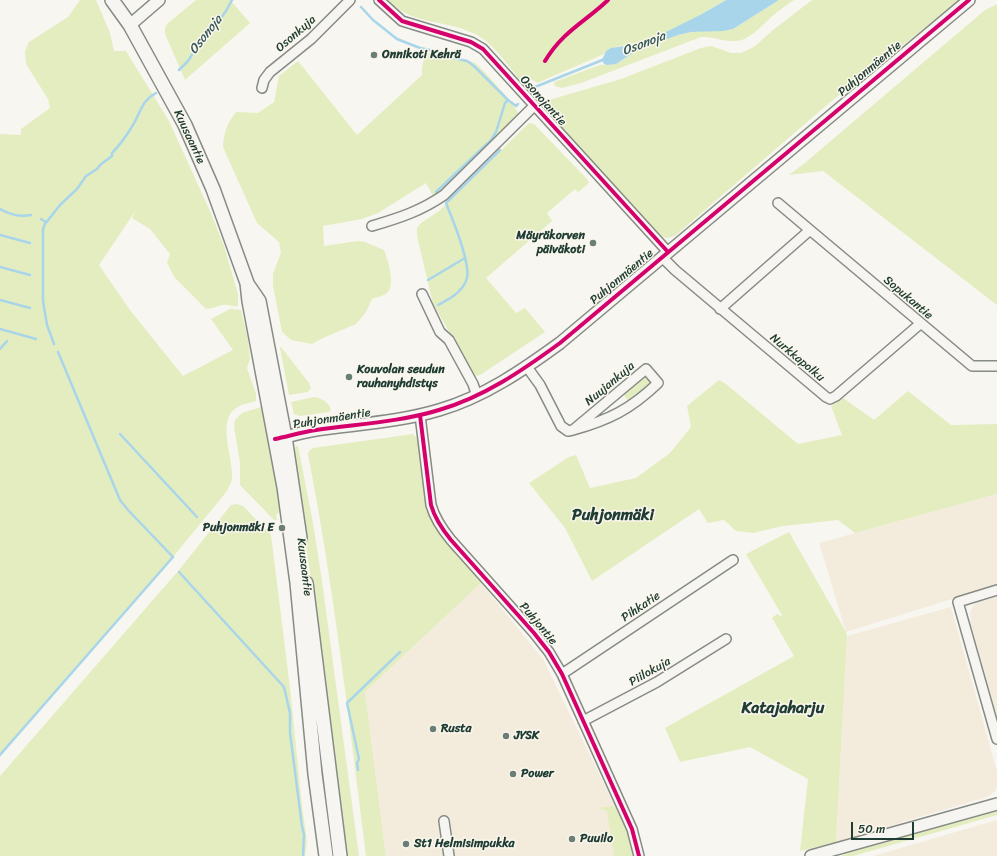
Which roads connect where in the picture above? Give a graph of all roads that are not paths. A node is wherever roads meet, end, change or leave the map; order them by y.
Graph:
1 (112, 0) edge
2 (159, 0) edge
3 (350, 0) edge
4 (379, 0) edge
5 (970, 0) edge
6 (130, 25) junction
7 (262, 88) dead end
8 (534, 106) junction
9 (778, 203) dead end
10 (372, 226) dead end
11 (810, 230) junction
12 (665, 254) junction
13 (422, 294) dead end
14 (720, 309) junction
15 (920, 324) junction
16 (997, 366) edge
17 (527, 367) junction
18 (477, 396) junction
19 (420, 415) junction
20 (573, 430) junction
21 (280, 438) junction
22 (733, 560) dead end
23 (997, 590) edge
24 (726, 639) dead end
25 (562, 674) junction
26 (583, 721) junction
27 (997, 739) edge
28 (997, 804) edge
29 (444, 821) dead end
30 (817, 855) edge
31 (326, 856) edge
32 (340, 856) edge
33 (449, 856) edge
34 (639, 856) edge

1 - 6 main road, Kuusaantie
2 - 6 street
3 - 7 street, Osonkuja
4 - 8 street, Osonojantie
5 - 12 street, Puhjonmäentie
6 - 21 main road, Kuusaantie
8 - 10 street
8 - 12 street, Osonojantie
9 - 11 street, Sopukantie
11 - 14 street
11 - 15 street, Sopukantie
12 - 14 street, Nurkkapolku
12 - 17 street, Puhjonmäentie
13 - 18 street
14 - 15 street, Nurkkapolku
15 - 16 street, Sopukantie
17 - 18 street, Puhjonmäentie
17 - 20 street
18 - 19 street, Puhjonmäentie
19 - 21 street, Puhjonmäentie
19 - 25 street, Puhjontie
20 - 20 street, Nuujankuja
21 - 31 main road, Kuusaantie
21 - 32 main road, Kuusaantie
22 - 25 street, Pihkatie
23 - 27 street
24 - 26 street, Piilokuja
25 - 26 street, Puhjontie
26 - 34 street, Puhjontie
28 - 30 street
29 - 33 street

